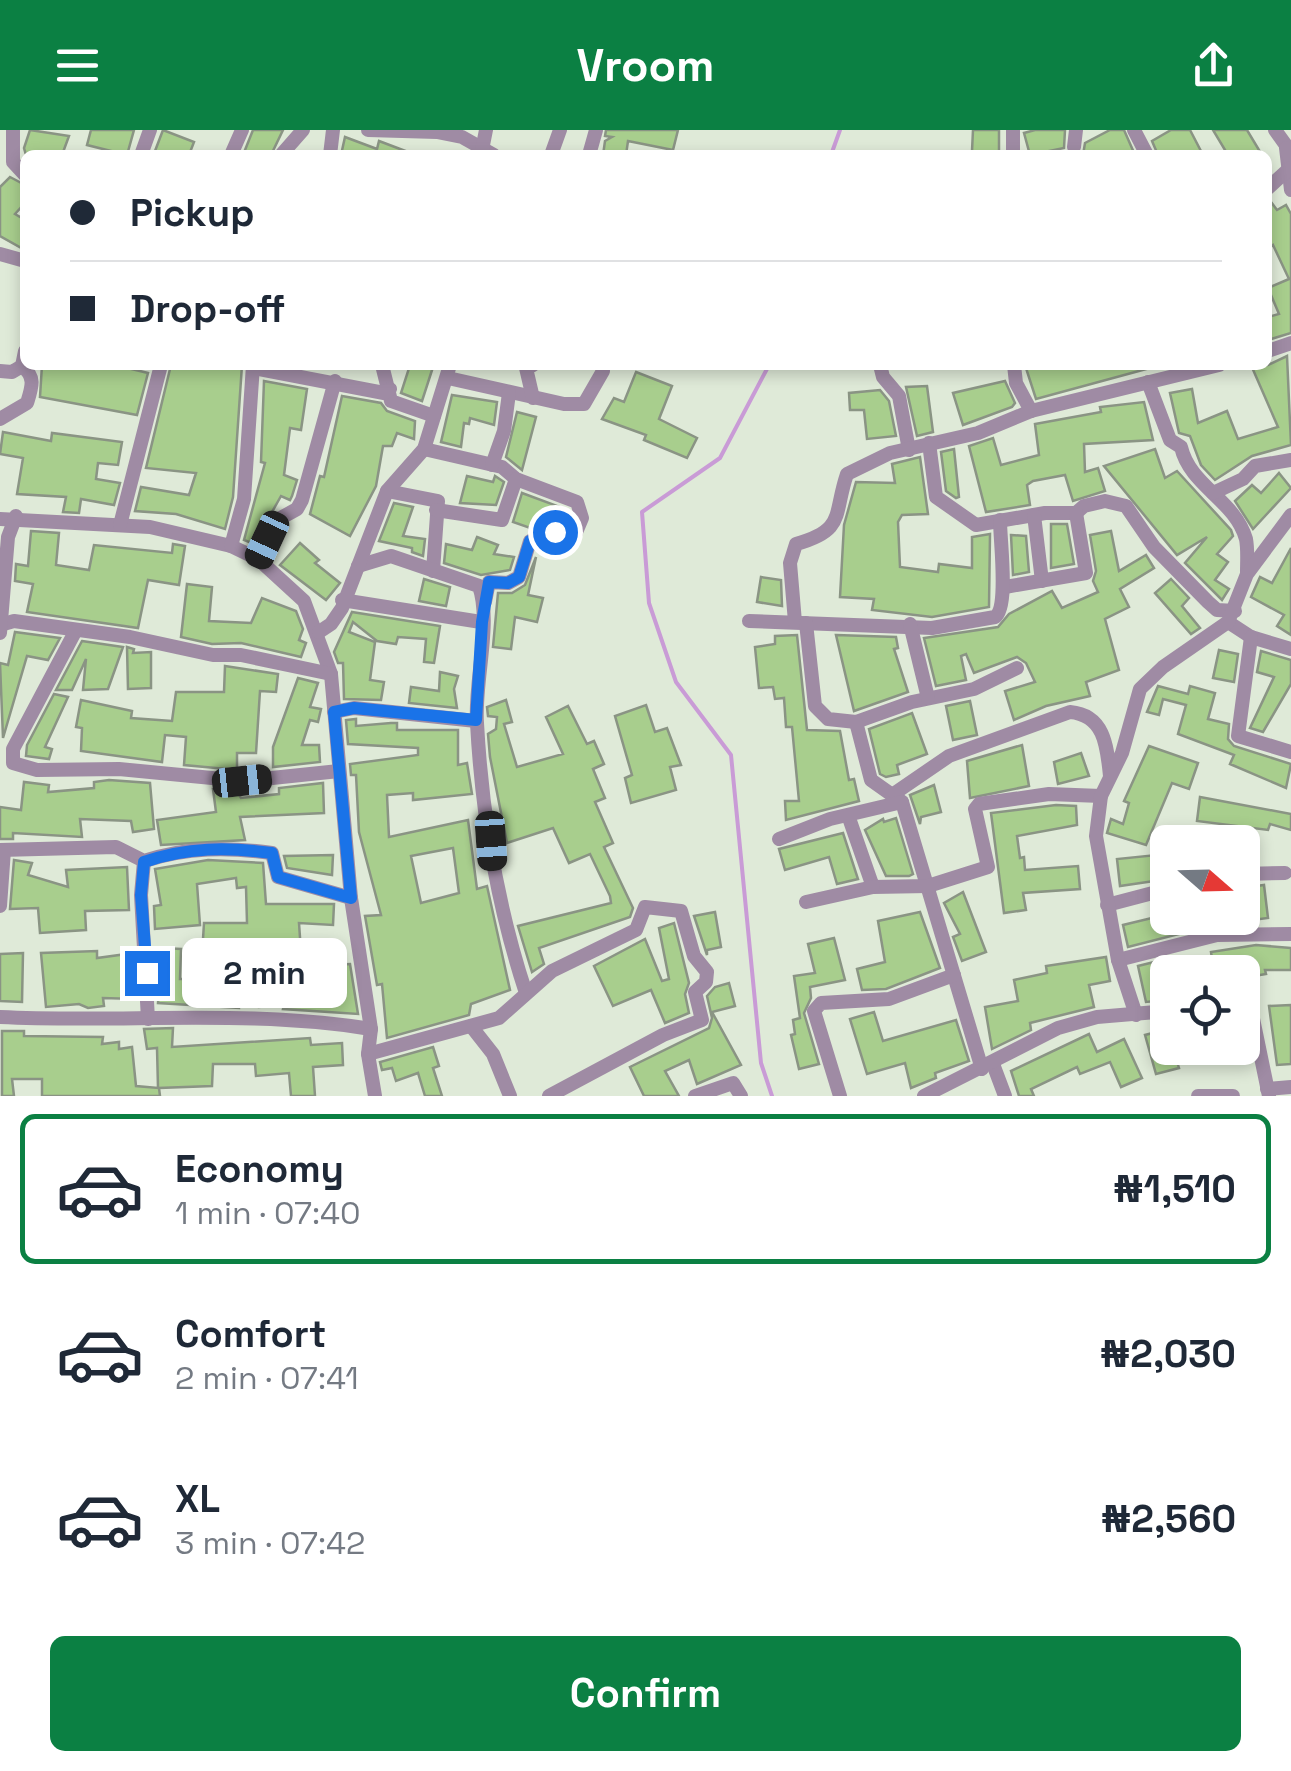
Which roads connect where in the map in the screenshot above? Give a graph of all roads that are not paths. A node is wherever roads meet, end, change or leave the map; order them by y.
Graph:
1 (13, 130) edge
2 (303, 130) edge
3 (368, 130) edge
4 (1076, 130) edge
5 (1275, 130) edge
6 (1074, 147) dead end
7 (286, 150) edge
8 (480, 150) edge
9 (1288, 150) edge
10 (1289, 168) edge
11 (20, 170) edge
12 (1291, 190) edge
13 (29, 370) edge
14 (159, 370) edge
15 (253, 370) edge
16 (272, 370) edge
17 (384, 370) edge
18 (526, 370) edge
19 (602, 370) edge
20 (881, 370) edge
21 (1015, 370) edge
22 (1188, 370) edge
23 (449, 372) edge
24 (1155, 375) edge
25 (335, 380) junction
26 (390, 389) junction
27 (509, 393) junction
28 (533, 398) junction
29 (1032, 412) junction
30 (434, 416) junction
31 (0, 419) edge
32 (929, 444) junction
33 (424, 449) junction
34 (909, 450) junction
35 (1291, 460) edge
36 (492, 465) junction
37 (516, 480) junction
38 (387, 491) junction
39 (1213, 493) junction
40 (436, 510) junction
41 (1076, 513) junction
42 (1034, 515) junction
43 (1291, 515) edge
44 (16, 516) junction
45 (0, 519) edge
46 (1000, 520) junction
47 (120, 525) junction
48 (231, 546) junction
49 (258, 559) junction
50 (358, 566) junction
51 (433, 571) junction
52 (1248, 574) junction
53 (1042, 581) junction
54 (1005, 587) junction
55 (342, 600) junction
56 (1231, 617) junction
57 (750, 621) dead end
58 (482, 622) junction
59 (800, 623) junction
60 (910, 624) junction
61 (1, 628) edge
62 (76, 630) junction
63 (319, 632) junction
64 (1251, 637) junction
65 (1291, 649) edge
66 (1017, 668) dead end
67 (331, 674) junction
68 (928, 698) junction
69 (334, 712) junction
70 (476, 720) junction
71 (856, 722) junction
72 (1291, 752) edge
73 (339, 772) junction
74 (1110, 777) junction
75 (1100, 796) junction
76 (899, 797) junction
77 (850, 818) junction
78 (779, 839) dead end
79 (2, 850) edge
80 (144, 862) junction
81 (1285, 873) dead end
82 (1260, 874) edge
83 (928, 886) junction
84 (873, 887) junction
85 (1150, 894) edge
86 (351, 898) junction
87 (806, 902) dead end
88 (1107, 905) junction
89 (0, 906) edge
90 (1291, 934) edge
91 (1118, 960) junction
92 (954, 975) junction
93 (526, 994) junction
94 (1150, 1014) edge
95 (1136, 1016) junction
96 (0, 1017) edge
97 (148, 1019) junction
98 (471, 1026) junction
99 (372, 1028) junction
100 (1260, 1053) edge
101 (368, 1054) junction
102 (988, 1066) junction
103 (1291, 1087) edge
104 (1268, 1092) edge
105 (374, 1096) edge
106 (510, 1096) edge
107 (549, 1096) edge
108 (695, 1096) edge
109 (741, 1096) edge
110 (840, 1096) edge
111 (924, 1096) edge
112 (1005, 1096) edge
113 (1198, 1096) edge
114 (1233, 1096) edge

1 - 11 street
2 - 7 street
3 - 8 street
4 - 6 street
5 - 9 street
9 - 10 street
10 - 12 street
13 - 31 street
14 - 47 street
15 - 48 street
16 - 25 street
17 - 26 street
18 - 28 street
19 - 28 street
20 - 34 street
21 - 29 street
22 - 24 street
23 - 27 street
23 - 30 street
24 - 29 street
24 - 39 street
25 - 26 street
25 - 49 street
26 - 30 street
27 - 28 street
27 - 36 street
29 - 32 street
30 - 33 street
32 - 34 street
32 - 46 street
33 - 36 street
33 - 38 street
34 - 59 street
35 - 39 street
36 - 37 street
37 - 40 street
37 - 58 street
38 - 40 street
38 - 50 street
39 - 52 street
40 - 51 street
41 - 42 street
41 - 53 street
41 - 56 street
42 - 46 street
42 - 53 street
43 - 52 street
44 - 45 street
44 - 47 street
44 - 61 street
46 - 54 street
47 - 48 street
48 - 49 street
49 - 63 street
50 - 51 street
50 - 55 street
51 - 58 street
52 - 56 street
53 - 54 street
54 - 60 street
55 - 58 street
55 - 63 street
56 - 64 street
56 - 74 street
57 - 59 street
58 - 70 street
59 - 60 street
59 - 71 street
60 - 68 street
61 - 62 street
62 - 67 street
62 - 73 street
63 - 67 street
64 - 65 street
64 - 72 street
66 - 68 street
67 - 69 street
68 - 71 street
69 - 70 street
69 - 73 street
70 - 93 street
71 - 76 street
73 - 86 street
74 - 75 street
74 - 76 street
75 - 83 street
75 - 88 street
76 - 77 street
76 - 83 street
77 - 78 street
77 - 84 street
79 - 80 street
79 - 89 street
80 - 86 street
80 - 97 street
81 - 82 street
83 - 84 street
83 - 92 street
84 - 87 street
85 - 88 street
86 - 99 street
88 - 91 street
90 - 91 street
91 - 95 street
92 - 102 street
92 - 110 street
93 - 98 street
93 - 107 street
94 - 95 street
95 - 102 street
96 - 97 street
97 - 99 street
98 - 101 street
98 - 106 street
99 - 101 street
100 - 104 street
101 - 105 street
102 - 111 street
102 - 112 street
103 - 104 street
108 - 109 street
113 - 114 street

